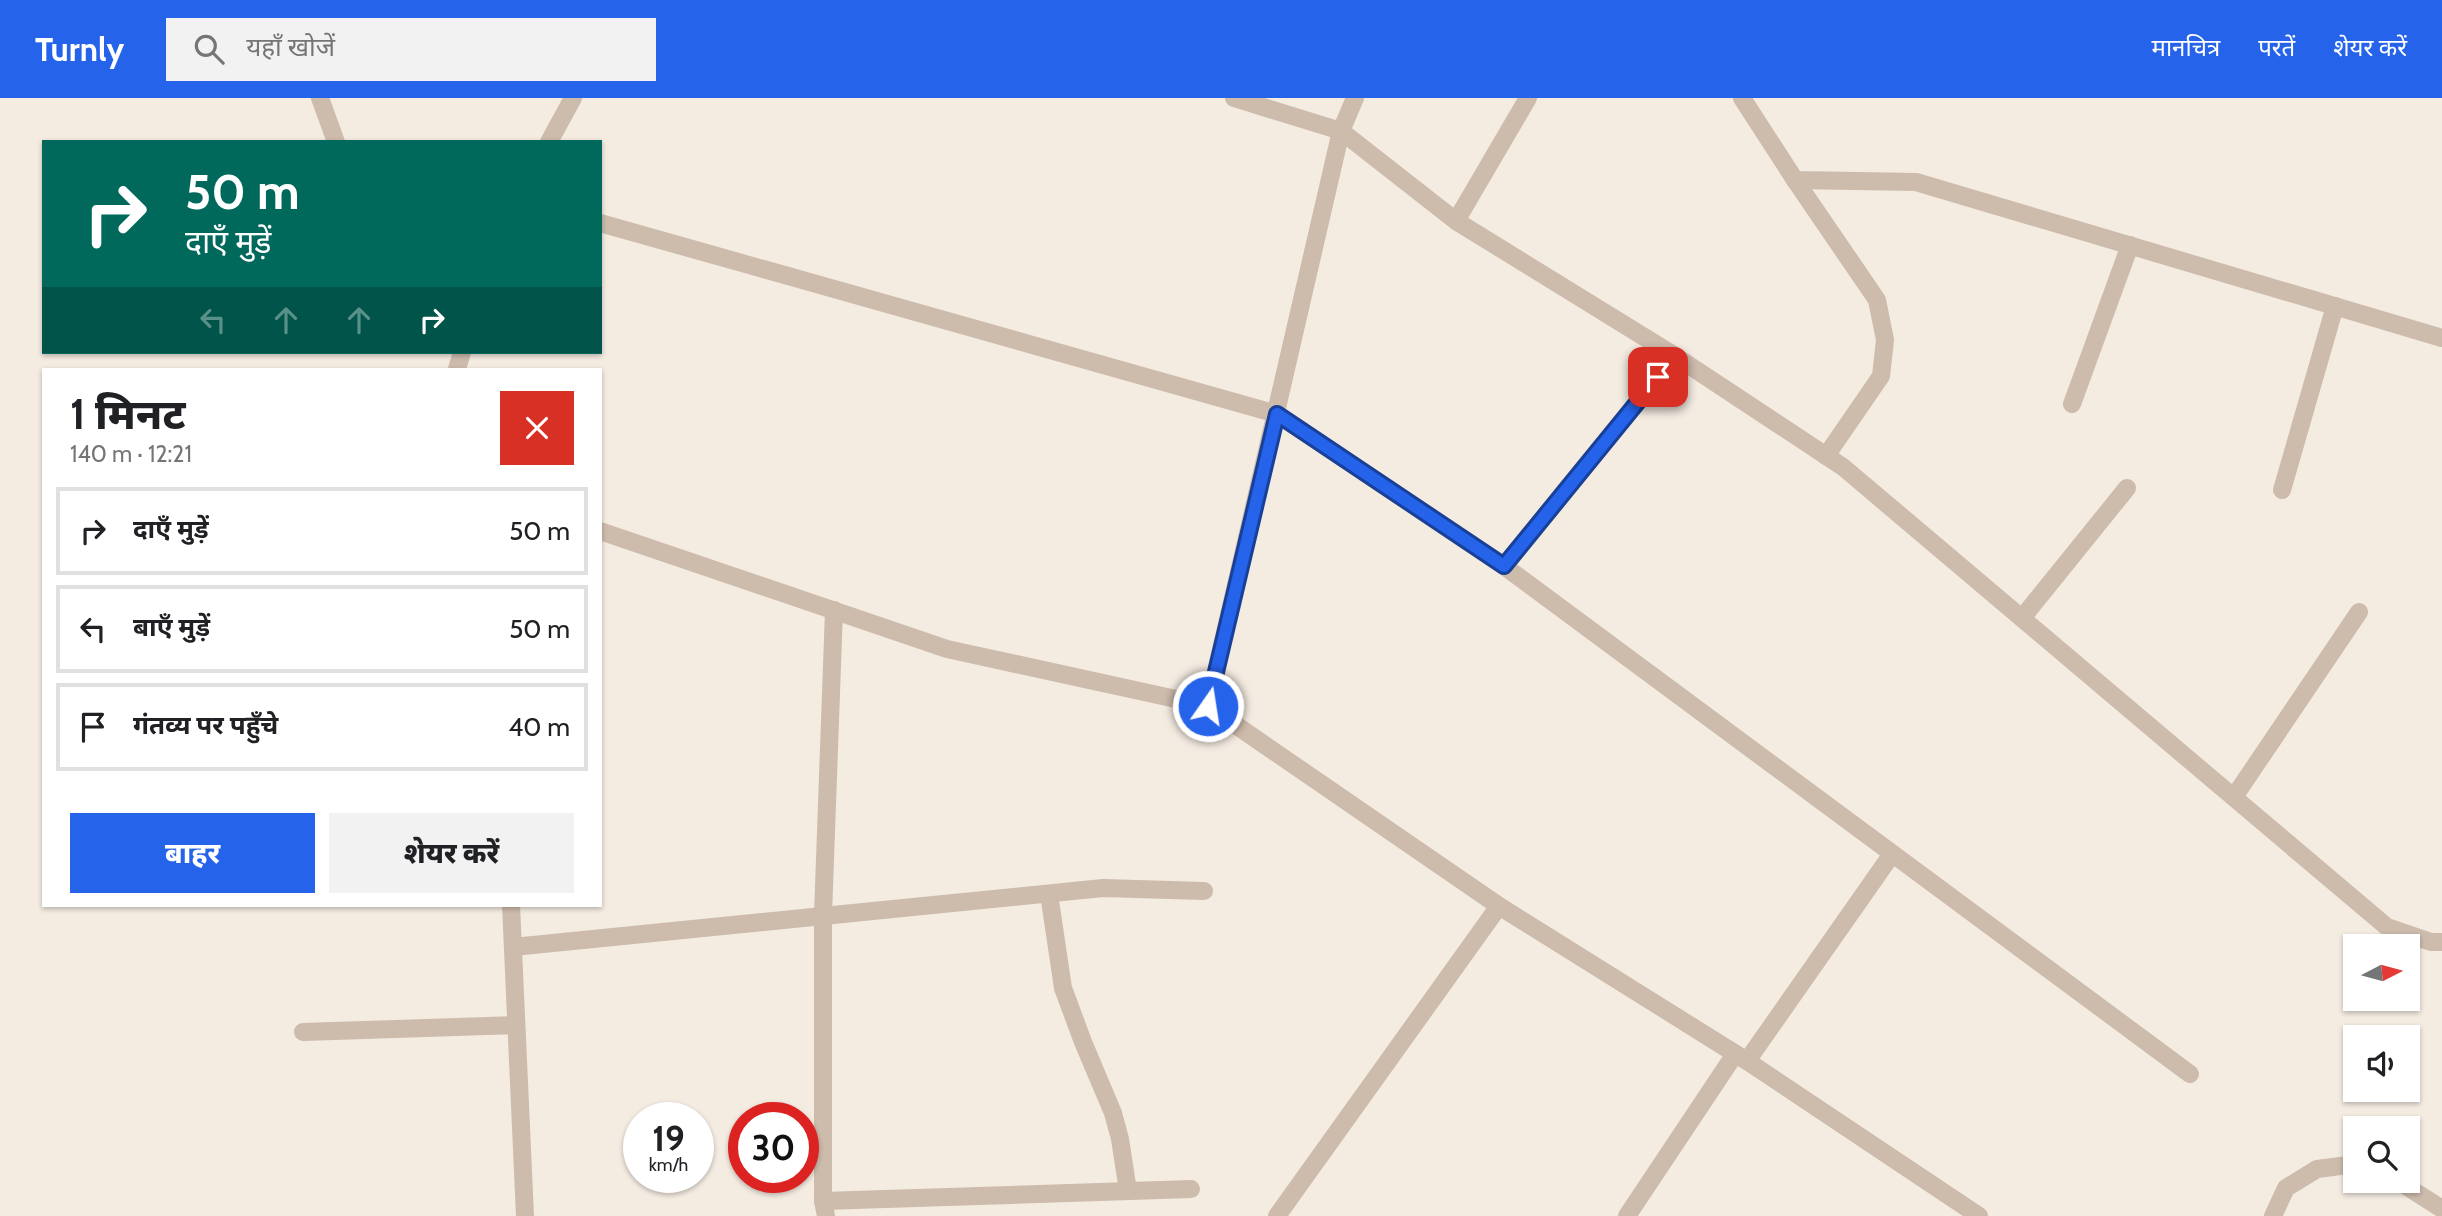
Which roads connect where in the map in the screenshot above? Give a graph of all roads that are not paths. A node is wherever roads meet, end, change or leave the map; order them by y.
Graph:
1 (320, 98) edge
2 (573, 98) edge
3 (1234, 98) edge
4 (1355, 98) edge
5 (1528, 98) edge
6 (1742, 98) edge
7 (1341, 131) junction
8 (335, 140) edge
9 (550, 140) edge
10 (1795, 180) junction
11 (1456, 221) junction
12 (602, 224) edge
13 (2130, 245) junction
14 (2334, 306) junction
15 (2442, 338) edge
16 (1675, 356) junction
17 (2072, 404) dead end
18 (1277, 414) junction
19 (1826, 456) junction
20 (2127, 488) dead end
21 (2282, 490) dead end
22 (602, 532) edge
23 (1504, 566) junction
24 (834, 610) junction
25 (2359, 612) dead end
26 (2022, 618) junction
27 (1208, 706) junction
28 (2234, 797) junction
29 (1892, 854) junction
30 (1204, 891) dead end
31 (1049, 894) junction
32 (1499, 906) junction
33 (511, 907) edge
34 (823, 915) junction
35 (2442, 942) edge
36 (513, 947) junction
37 (515, 1025) junction
38 (303, 1032) dead end
39 (1741, 1057) junction
40 (2190, 1074) dead end
41 (2343, 1166) edge
42 (1191, 1189) dead end
43 (1128, 1191) junction
44 (2417, 1193) edge
45 (824, 1209) edge
46 (2442, 1209) edge
47 (1960, 1211) edge
48 (525, 1216) edge
49 (1277, 1216) edge
50 (1627, 1216) edge
51 (1979, 1216) edge
52 (2273, 1216) edge

1 - 8 street
2 - 9 street
3 - 7 street
4 - 7 street
5 - 11 street
6 - 10 street
7 - 11 street
7 - 18 street
10 - 13 street
10 - 19 street
11 - 16 street
12 - 18 street
13 - 14 street
13 - 17 street
14 - 15 street
14 - 21 street
16 - 19 street
16 - 23 street
18 - 23 street
18 - 27 street
19 - 26 street
20 - 26 street
22 - 24 street
23 - 29 street
24 - 27 street
24 - 34 street
25 - 28 street
26 - 28 street
27 - 32 street
28 - 35 street
29 - 39 street
29 - 40 street
30 - 31 street
31 - 34 street
31 - 43 street
32 - 39 street
32 - 49 street
33 - 36 street
34 - 36 street
34 - 45 street
36 - 37 street
37 - 38 street
37 - 48 street
39 - 47 street
39 - 50 street
41 - 52 street
42 - 43 street
43 - 45 street
44 - 46 street
47 - 51 street

